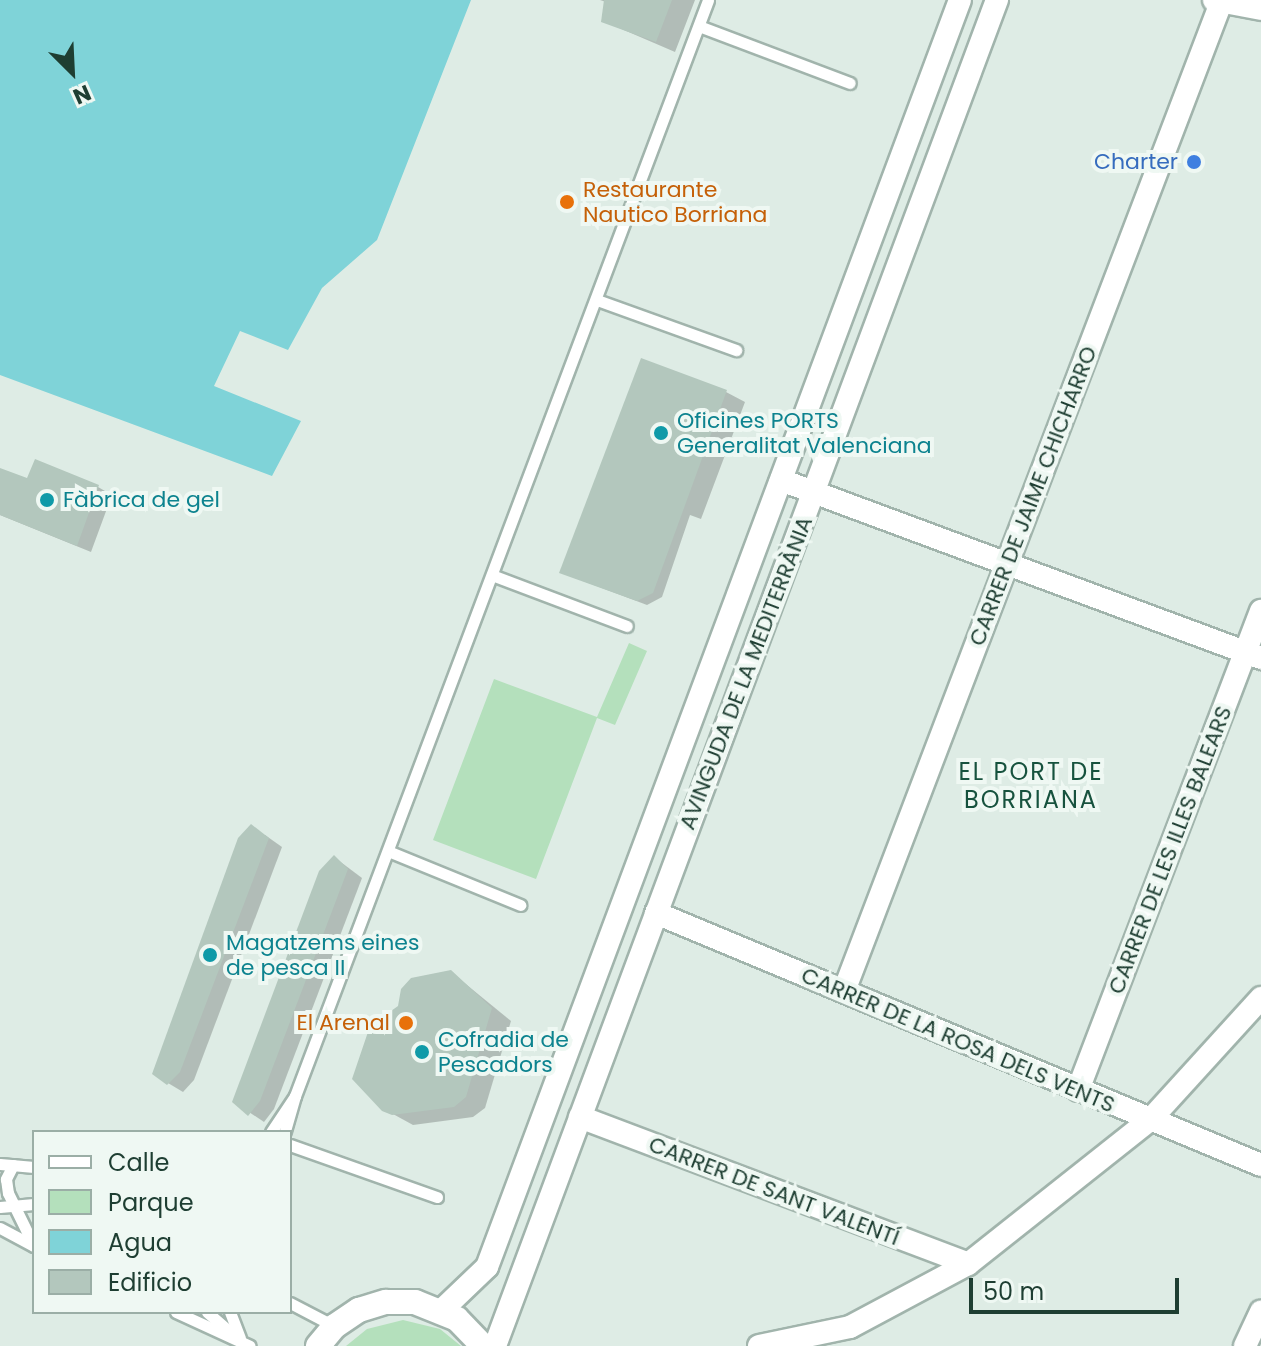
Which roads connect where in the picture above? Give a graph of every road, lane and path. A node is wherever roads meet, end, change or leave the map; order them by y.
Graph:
1 (708, 0) edge
2 (960, 0) edge
3 (997, 0) edge
4 (1219, 1) edge
5 (1261, 9) edge
6 (699, 26) junction
7 (850, 83) dead end
8 (597, 300) junction
9 (736, 350) dead end
10 (781, 480) junction
11 (814, 492) junction
12 (1007, 564) junction
13 (492, 575) junction
14 (1261, 611) edge
15 (627, 626) dead end
16 (1253, 656) edge
17 (388, 851) junction
18 (520, 905) dead end
19 (656, 913) junction
20 (844, 991) junction
21 (1261, 998) edge
22 (1078, 1090) junction
23 (295, 1096) junction
24 (580, 1117) junction
25 (1150, 1120) junction
26 (272, 1130) edge
27 (286, 1130) edge
28 (292, 1146) edge
29 (6, 1164) edge
30 (1261, 1165) edge
31 (32, 1167) edge
32 (437, 1197) dead end
33 (32, 1204) edge
34 (14, 1206) junction
35 (0, 1207) edge
36 (0, 1228) edge
37 (32, 1242) edge
38 (32, 1245) edge
39 (968, 1264) junction
40 (292, 1304) edge
41 (442, 1310) junction
42 (1261, 1311) edge
43 (180, 1314) edge
44 (209, 1314) edge
45 (231, 1314) edge
46 (335, 1326) junction
47 (246, 1344) edge
48 (318, 1346) edge
49 (483, 1346) edge
50 (495, 1346) edge
51 (759, 1346) edge
52 (1245, 1346) edge

1 - 6 lane
2 - 10 street, AVINGUDA DE LA MEDITERRÀNIA
3 - 11 street, AVINGUDA DE LA MEDITERRÀNIA
4 - 5 street
4 - 12 street, CARRER DE JAIME CHICHARRO
6 - 7 lane
6 - 8 lane
8 - 9 lane
8 - 13 lane
10 - 11 street
10 - 41 street, AVINGUDA DE LA MEDITERRÀNIA
11 - 12 street
11 - 19 street, AVINGUDA DE LA MEDITERRÀNIA
12 - 16 street
12 - 20 street, CARRER DE JAIME CHICHARRO
13 - 15 lane
13 - 17 lane
14 - 16 street, CARRER DE LES ILLES BALEARS
16 - 22 street, CARRER DE LES ILLES BALEARS
17 - 18 lane
17 - 23 lane
19 - 20 street, CARRER DE LA ROSA DELS VENTS
19 - 24 street, AVINGUDA DE LA MEDITERRÀNIA
20 - 22 street, CARRER DE LA ROSA DELS VENTS
21 - 25 street
22 - 25 street, CARRER DE LA ROSA DELS VENTS
23 - 26 lane
23 - 27 lane
24 - 39 street, CARRER DE SANT VALENTÍ
24 - 50 street, AVINGUDA DE LA MEDITERRÀNIA
25 - 30 street, CARRER DE LA ROSA DELS VENTS
25 - 39 street
28 - 32 lane
29 - 31 lane
29 - 34 lane
33 - 34 lane
34 - 35 lane
34 - 37 lane
36 - 38 lane
39 - 51 street
40 - 46 lane
41 - 46 street
41 - 49 street
42 - 52 street
43 - 47 lane
44 - 47 lane
45 - 47 lane
46 - 48 street

